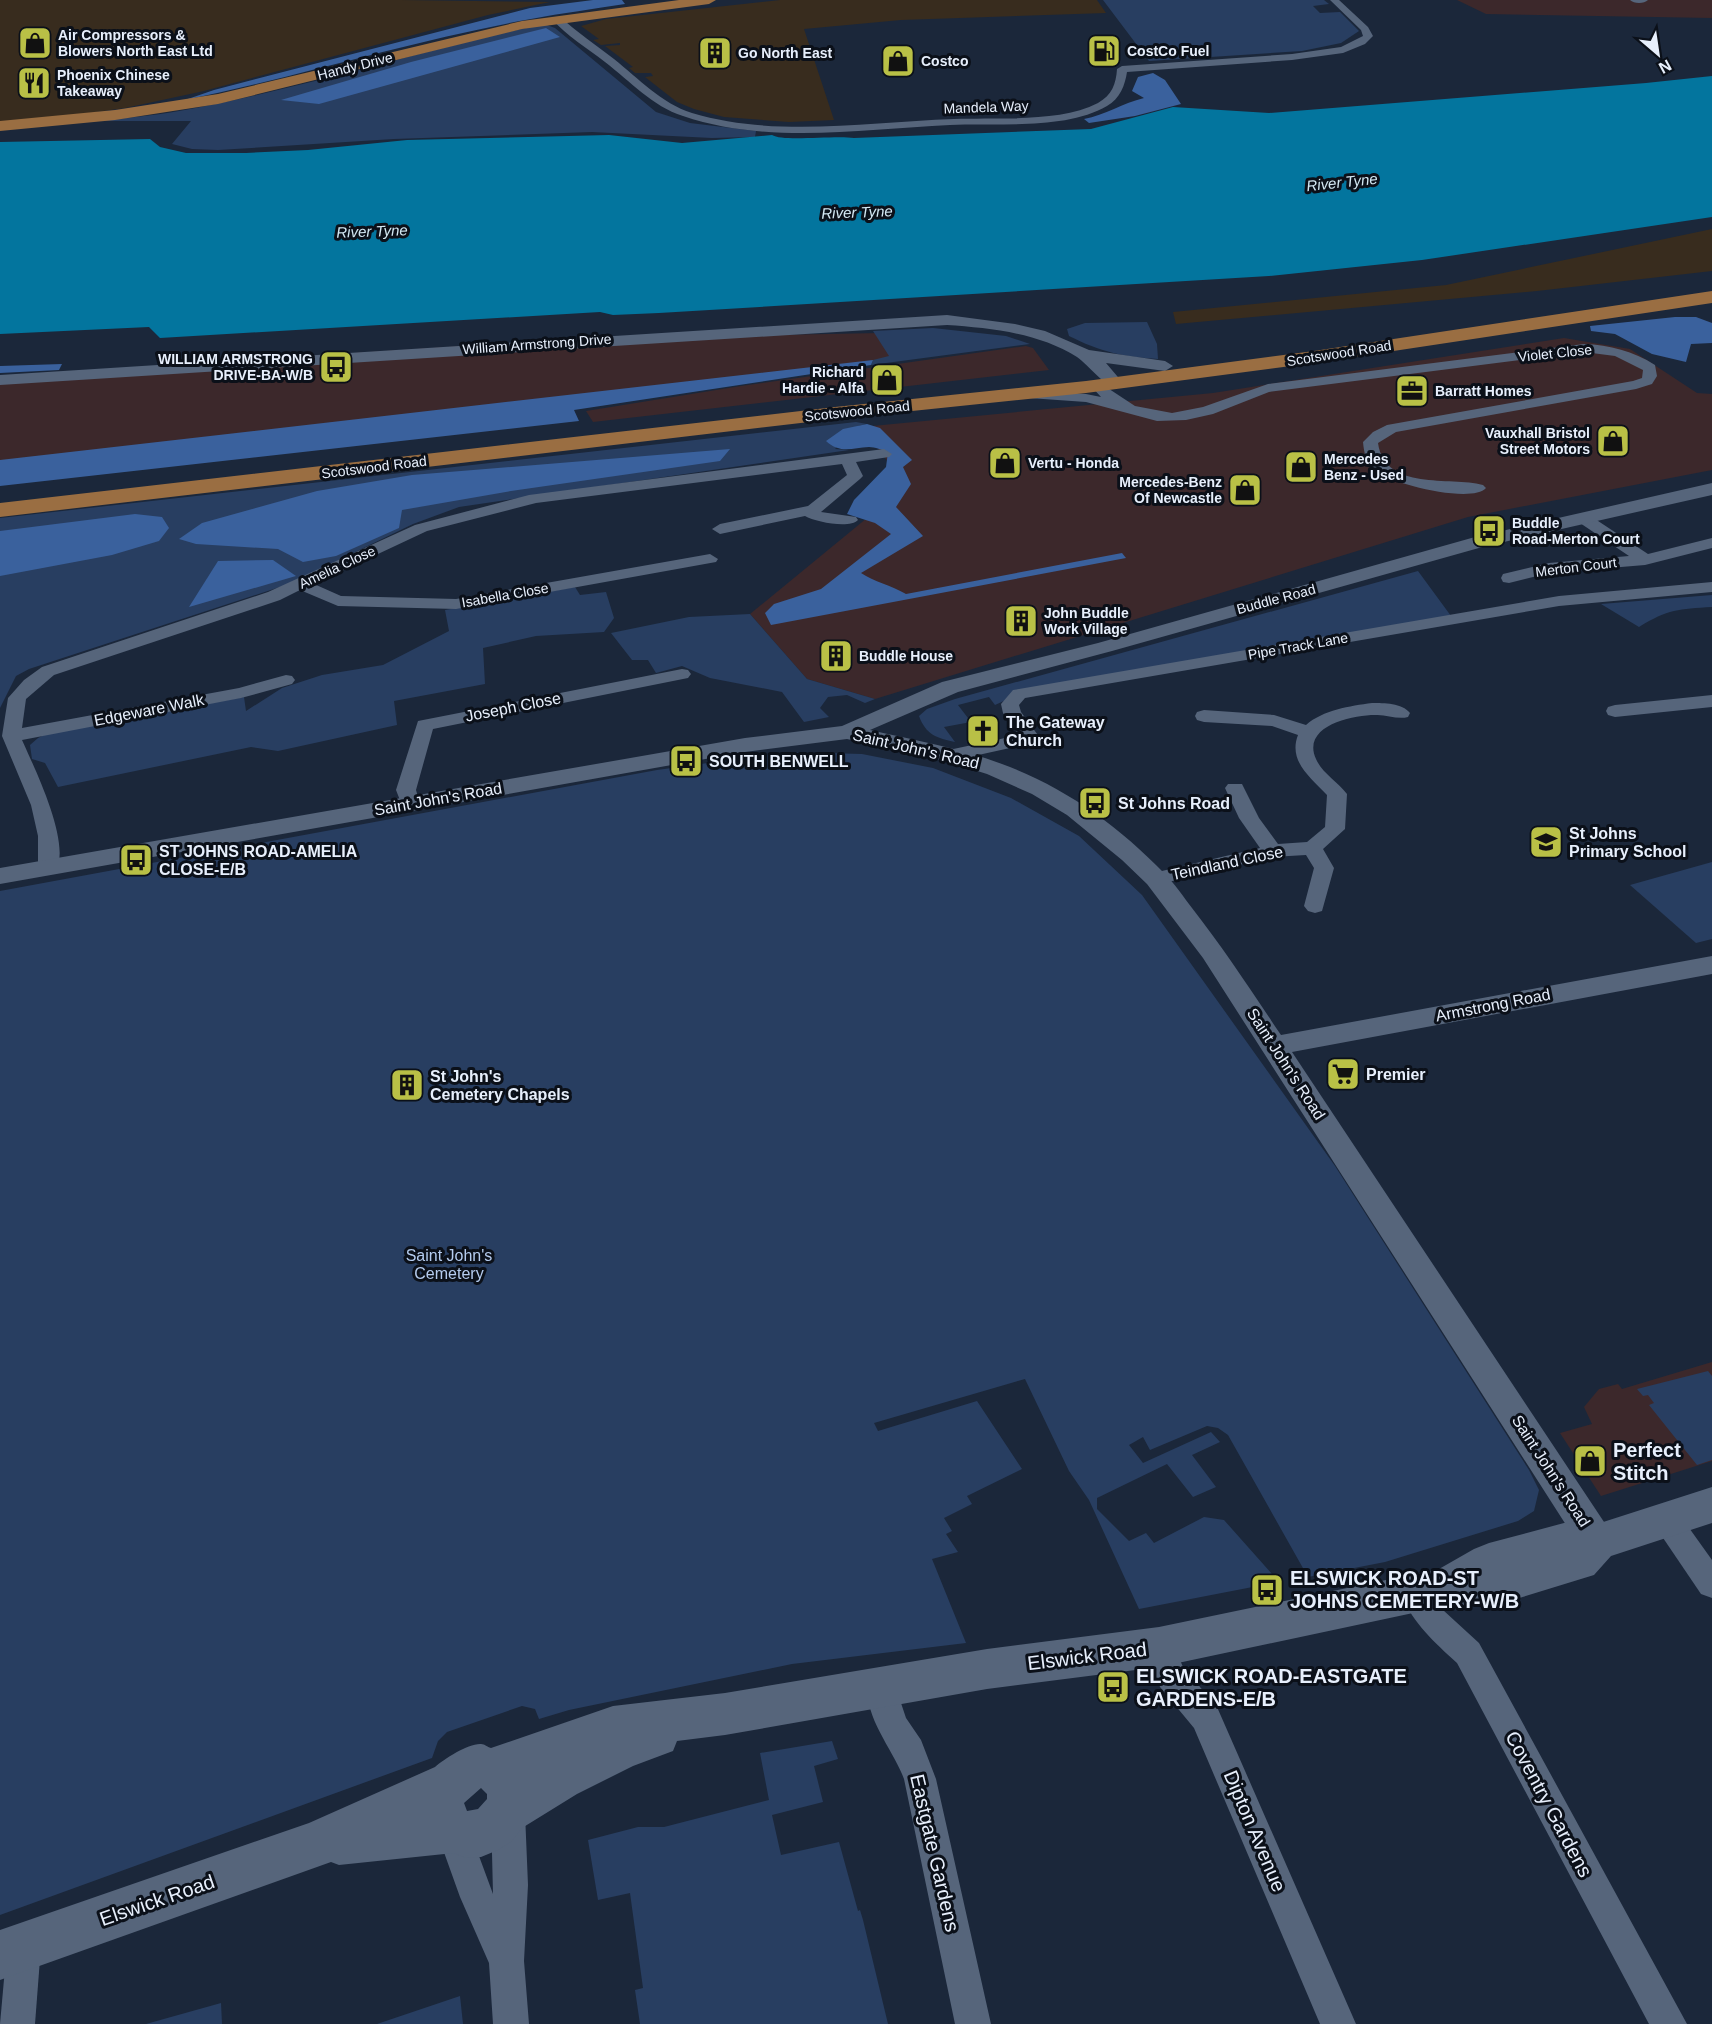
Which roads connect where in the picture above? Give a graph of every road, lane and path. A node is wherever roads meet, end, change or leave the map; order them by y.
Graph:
1 (709, 0) edge
2 (1334, 0) edge
3 (1634, 0) edge
4 (1644, 0) edge
5 (556, 19) junction
6 (0, 126) edge
7 (1712, 287) edge
8 (1712, 297) edge
9 (1075, 351) junction
10 (1165, 366) junction
11 (1102, 379) junction
12 (0, 380) edge
13 (1029, 394) junction
14 (1119, 406) junction
15 (1141, 412) junction
16 (884, 454) dead end
17 (847, 458) junction
18 (1478, 488) dead end
19 (1712, 489) edge
20 (0, 498) edge
21 (0, 510) edge
22 (806, 511) junction
23 (1583, 518) junction
24 (850, 520) dead end
25 (720, 529) dead end
26 (1712, 543) edge
27 (711, 559) dead end
28 (1645, 560) junction
29 (1509, 578) dead end
30 (301, 584) junction
31 (1712, 587) edge
32 (682, 674) dead end
33 (286, 680) dead end
34 (1712, 700) edge
35 (1615, 711) dead end
36 (1401, 712) dead end
37 (1204, 716) dead end
38 (847, 732) junction
39 (1308, 732) junction
40 (11, 736) junction
41 (951, 755) junction
42 (1235, 788) dead end
43 (410, 804) junction
44 (1312, 848) junction
45 (1272, 850) junction
46 (48, 868) junction
47 (0, 876) edge
48 (1156, 879) junction
49 (1315, 906) dead end
50 (1712, 965) edge
51 (1274, 1046) junction
52 (1712, 1505) edge
53 (1674, 1530) junction
54 (1597, 1542) junction
55 (1712, 1584) edge
56 (1431, 1601) junction
57 (1165, 1662) junction
58 (887, 1707) junction
59 (725, 1714) junction
60 (493, 1769) junction
61 (448, 1784) junction
62 (508, 1810) junction
63 (453, 1830) junction
64 (315, 1845) junction
65 (12, 1950) edge
66 (506, 1961) junction
67 (17, 2024) edge
68 (511, 2024) edge
69 (973, 2024) edge
70 (1338, 2024) edge
71 (1669, 2024) edge

1 - 5 main road, Handy Drive
2 - 5 street, Mandela Way
3 - 4 street
5 - 6 main road, Handy Drive
7 - 10 main road, Scotswood Road
8 - 11 main road, Scotswood Road
9 - 10 street
9 - 11 street, William Armstrong Drive
9 - 12 street, William Armstrong Drive
10 - 11 main road, Scotswood Road
11 - 13 main road, Scotswood Road
11 - 14 street, Violet Close
11 - 15 street
11 - 20 main road, Scotswood Road
13 - 14 street
13 - 21 main road, Scotswood Road
14 - 15 street, Violet Close
15 - 18 street, Violet Close
16 - 17 street, Amelia Close
17 - 22 street
17 - 30 street, Amelia Close
19 - 23 street, Buddle Road
22 - 24 street
22 - 25 street
23 - 28 street, Merton Court
23 - 38 street, Buddle Road
26 - 28 street, Merton Court
27 - 30 street, Isabella Close
28 - 29 street, Merton Court
30 - 40 street, Amelia Close
31 - 41 street, Pipe Track Lane
32 - 43 street, Joseph Close
33 - 40 street, Edgeware Walk
34 - 35 street
36 - 39 street
37 - 39 street
38 - 41 street, Saint John's Road
38 - 43 street, Saint John's Road
39 - 44 street
40 - 46 street
41 - 48 street, Saint John's Road
42 - 45 street
43 - 46 street, Saint John's Road
44 - 45 street, Teindland Close
44 - 49 street
45 - 48 street, Teindland Close
46 - 47 street, Saint John's Road
48 - 51 street, Saint John's Road
50 - 51 street, Armstrong Road
51 - 54 street, Saint John's Road
52 - 53 main road, Elswick Road
53 - 54 main road, Elswick Road
53 - 55 street
54 - 56 main road, Elswick Road
56 - 57 main road, Elswick Road
56 - 71 street, Coventry Gardens
57 - 58 main road, Elswick Road
57 - 70 street, Dipton Avenue
58 - 59 main road, Elswick Road
58 - 69 street, Eastgate Gardens
59 - 60 main road, Elswick Road
59 - 62 main road, Elswick Road
60 - 61 main road, Elswick Road
60 - 62 main road
61 - 63 main road
61 - 64 main road, Elswick Road
62 - 63 main road, Elswick Road
62 - 66 street
63 - 64 main road, Elswick Road
63 - 66 street
64 - 65 main road, Elswick Road
65 - 67 street
66 - 68 street

